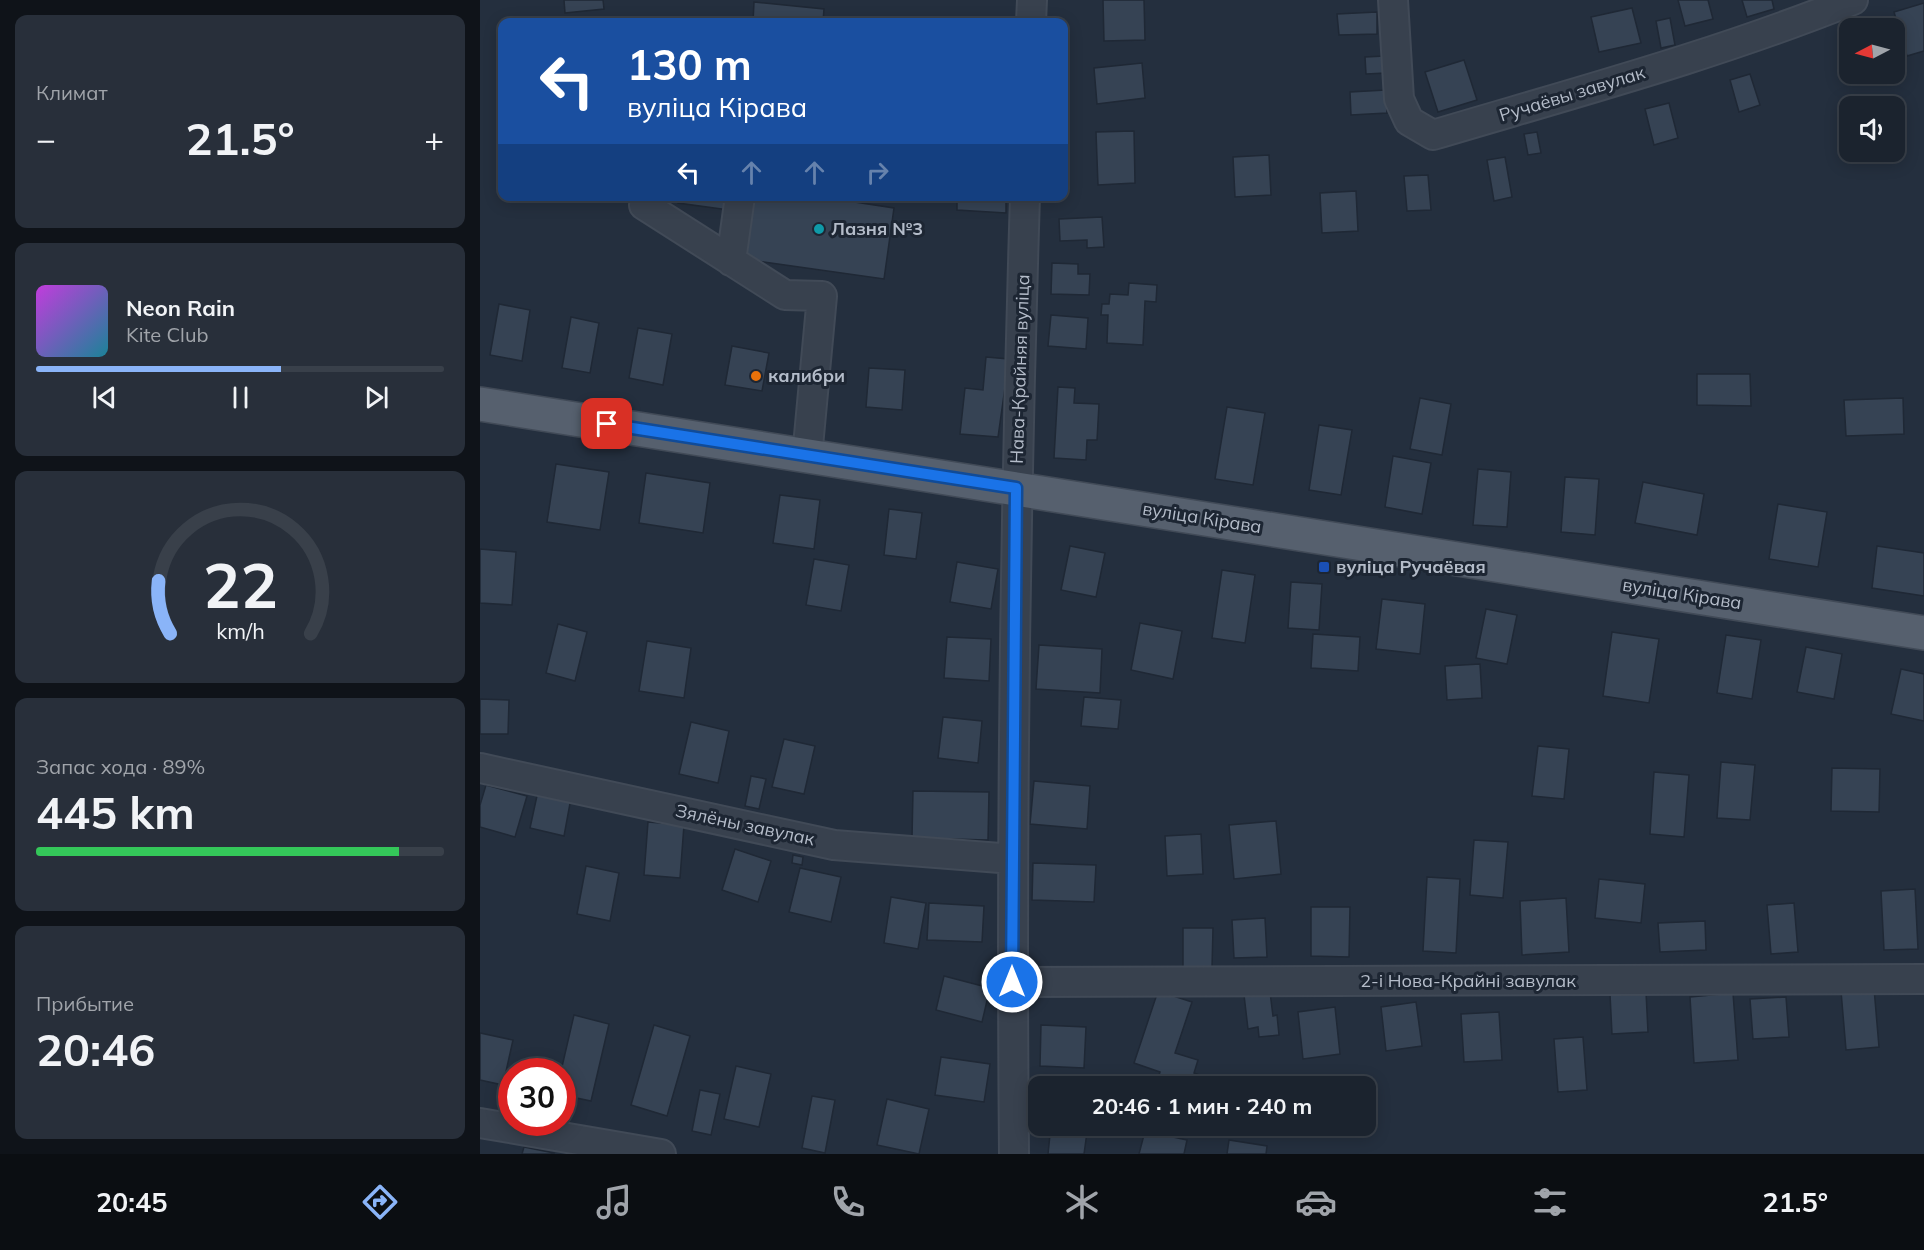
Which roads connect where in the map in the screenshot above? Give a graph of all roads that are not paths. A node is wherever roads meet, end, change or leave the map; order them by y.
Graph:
1 (1032, 0) edge
2 (1394, 0) edge
3 (1853, 0) edge
4 (1031, 18) edge
5 (739, 201) edge
6 (1025, 201) edge
7 (644, 204) dead end
8 (731, 261) junction
9 (480, 404) edge
10 (807, 457) junction
11 (1016, 488) junction
12 (1924, 633) edge
13 (480, 768) edge
14 (1013, 859) junction
15 (1924, 979) edge
16 (1012, 982) junction
17 (480, 1123) edge
18 (662, 1154) edge
19 (1014, 1154) edge

1 - 4 street
2 - 3 street, Ручаёвы завулак
5 - 8 street
6 - 11 street, Нава-Крайняя вуліца
7 - 8 street
8 - 10 street
9 - 10 main road, вуліца Кірава
10 - 11 main road, вуліца Кірава
11 - 12 main road, вуліца Кірава
11 - 14 street, Нава-Крайняя вуліца
13 - 14 street, Зялёны завулак
14 - 16 street, Нава-Крайняя вуліца
15 - 16 street, 2-і Нова-Крайні завулак
16 - 19 street, Нава-Крайняя вуліца
17 - 18 street

